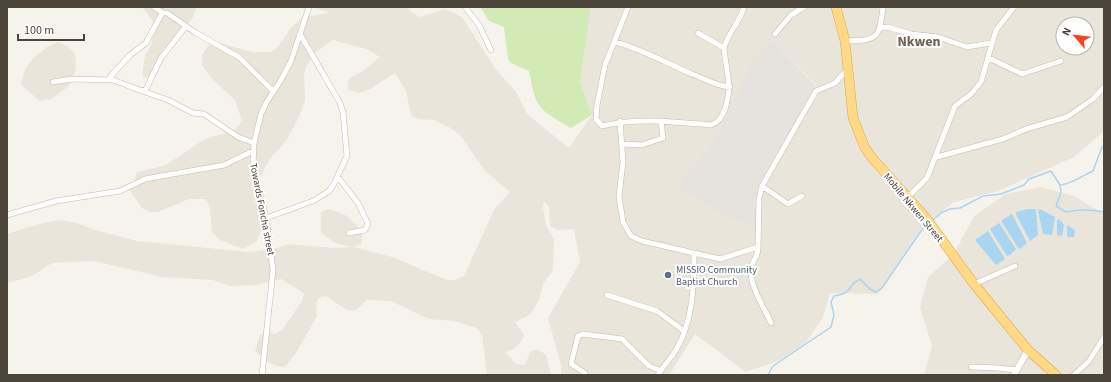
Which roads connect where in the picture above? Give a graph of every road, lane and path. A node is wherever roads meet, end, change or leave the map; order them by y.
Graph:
1 (154, 7) edge
2 (309, 7) edge
3 (465, 7) edge
4 (628, 7) edge
5 (744, 7) edge
6 (804, 7) edge
7 (836, 7) edge
8 (883, 7) edge
9 (1014, 7) edge
10 (163, 13) junction
11 (186, 26) junction
12 (881, 28) junction
13 (698, 33) dead end
14 (300, 34) junction
15 (775, 34) dead end
16 (845, 41) junction
17 (615, 42) junction
18 (991, 43) junction
19 (724, 48) junction
20 (491, 50) dead end
21 (989, 58) junction
22 (1061, 61) dead end
23 (847, 70) junction
24 (113, 80) junction
25 (53, 82) dead end
26 (1104, 87) edge
27 (730, 88) junction
28 (142, 91) junction
29 (273, 91) junction
30 (661, 121) junction
31 (620, 122) junction
32 (254, 143) junction
33 (622, 144) junction
34 (253, 151) junction
35 (937, 157) junction
36 (338, 177) junction
37 (762, 186) junction
38 (802, 196) dead end
39 (908, 197) junction
40 (7, 215) edge
41 (266, 218) junction
42 (349, 233) dead end
43 (758, 247) junction
44 (694, 254) junction
45 (1015, 266) dead end
46 (974, 284) junction
47 (607, 295) dead end
48 (771, 323) dead end
49 (684, 331) junction
50 (1104, 337) edge
51 (1028, 350) junction
52 (971, 367) dead end
53 (585, 373) dead end
54 (660, 373) edge
55 (1016, 373) edge
56 (262, 375) edge
57 (1056, 375) edge
58 (1074, 375) edge

1 - 10 street
2 - 14 street, Towards Foncha street
3 - 20 street
4 - 17 street
5 - 19 street
6 - 15 street
7 - 16 highway, Mobile Nkwen Street
8 - 12 street
9 - 18 street
10 - 11 street
10 - 24 street
11 - 28 street
11 - 29 street
12 - 16 street
12 - 18 street
13 - 19 street
14 - 29 street, Towards Foncha street
14 - 36 street
16 - 23 highway, Mobile Nkwen Street
17 - 27 street
17 - 31 street
18 - 21 street
19 - 27 street
21 - 22 street
21 - 35 street
23 - 37 street
23 - 39 highway, Mobile Nkwen Street
24 - 25 street
24 - 28 street
26 - 35 street
27 - 30 street
28 - 32 street
29 - 32 street, Towards Foncha street
30 - 31 street
30 - 33 street
31 - 33 street
32 - 34 street, Towards Foncha street
33 - 44 street
34 - 40 street
34 - 41 street, Towards Foncha street
35 - 39 street
36 - 41 street
36 - 42 street
37 - 38 street
37 - 43 street
39 - 46 highway, Mobile Nkwen Street
41 - 56 street, Towards Foncha street
43 - 44 street
43 - 48 street
44 - 49 street
45 - 46 street
46 - 51 highway, Mobile Nkwen Street
47 - 49 street
49 - 54 street
50 - 58 street
51 - 55 street
51 - 57 highway, Mobile Nkwen Street
52 - 55 street
53 - 54 street

